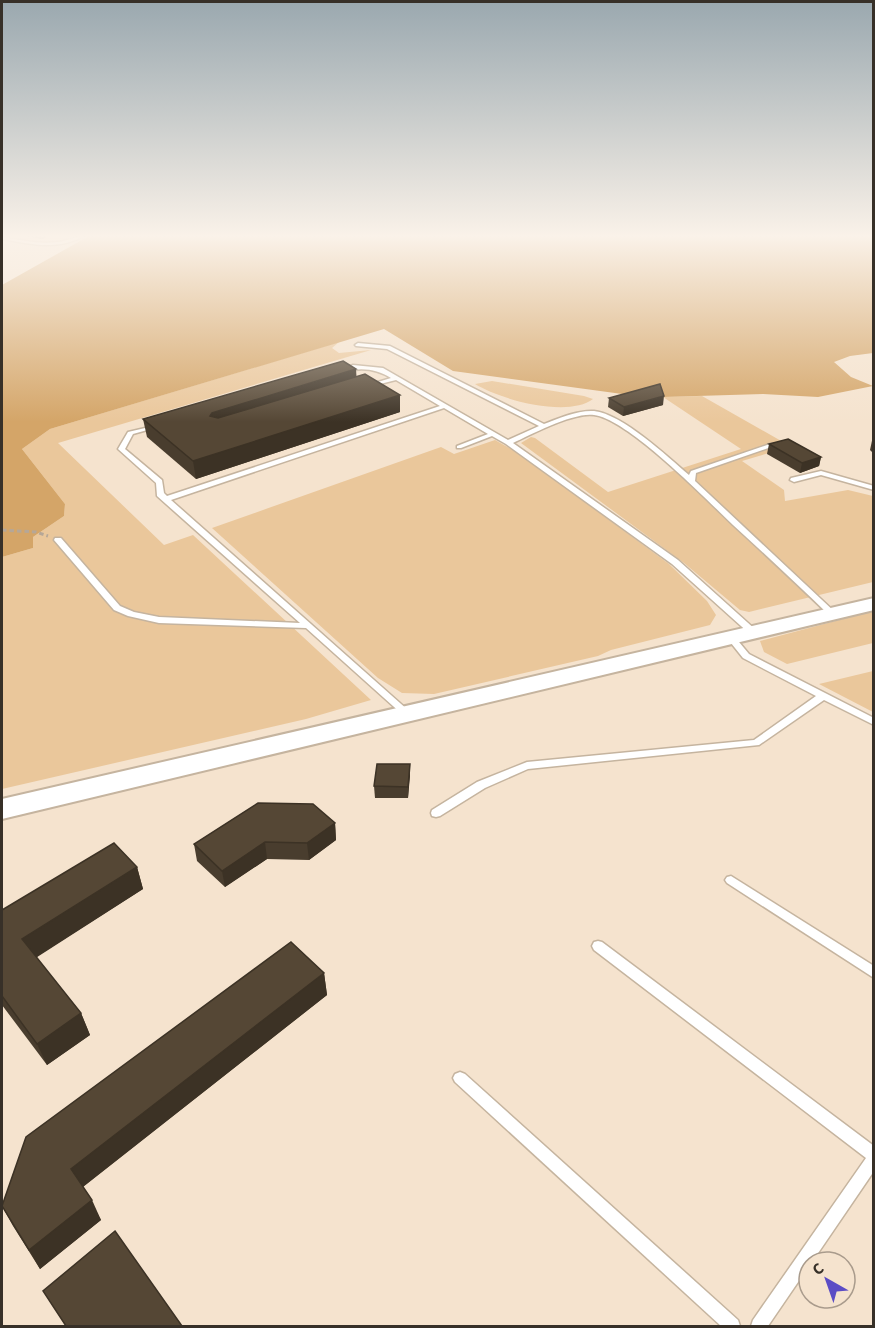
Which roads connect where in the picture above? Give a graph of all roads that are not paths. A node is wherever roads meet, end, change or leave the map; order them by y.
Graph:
1 (358, 345) dead end
2 (331, 374) edge
3 (396, 378) junction
4 (363, 388) edge
5 (445, 406) junction
6 (164, 424) edge
7 (543, 426) junction
8 (493, 434) junction
9 (508, 443) junction
10 (772, 445) edge
11 (459, 447) dead end
12 (794, 480) dead end
13 (691, 481) junction
14 (873, 488) edge
15 (166, 499) junction
16 (58, 540) road end
17 (873, 604) edge
18 (833, 614) junction
19 (309, 626) junction
20 (754, 633) junction
21 (731, 638) junction
22 (822, 696) junction
23 (406, 713) junction
24 (873, 722) edge
25 (2, 809) edge
26 (436, 813) dead end
27 (731, 880) dead end
28 (598, 946) dead end
29 (873, 973) edge
30 (460, 1078) dead end
31 (873, 1156) edge
32 (732, 1326) edge
33 (759, 1326) edge

1 - 7 lane
2 - 3 lane
3 - 4 lane
3 - 5 lane
5 - 8 lane
5 - 15 lane
6 - 15 lane
7 - 9 lane
7 - 13 lane
8 - 9 lane
8 - 11 lane
9 - 20 lane
10 - 13 lane
12 - 14 lane
13 - 18 lane
15 - 19 lane
16 - 19 lane
17 - 18 street
18 - 20 street
19 - 23 lane
20 - 21 street
21 - 22 lane
21 - 23 street
22 - 24 lane
22 - 26 lane
23 - 25 street
27 - 29 lane
28 - 31 lane
30 - 32 lane
31 - 33 lane

